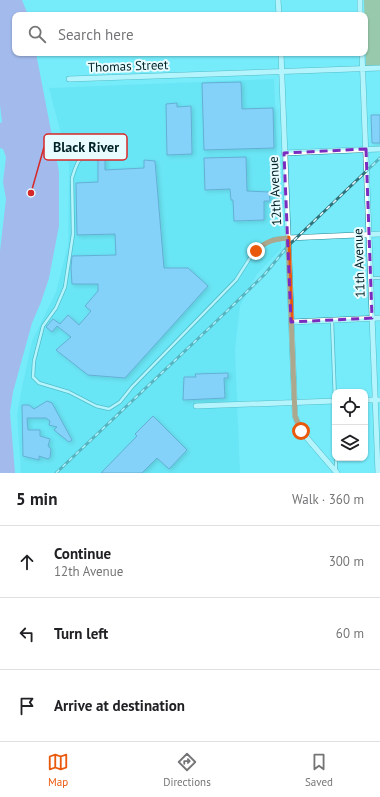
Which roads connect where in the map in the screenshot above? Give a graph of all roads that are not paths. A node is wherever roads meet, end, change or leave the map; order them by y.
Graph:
1 (278, 0) edge
2 (360, 0) edge
3 (279, 12) edge
4 (360, 12) edge
5 (281, 56) edge
6 (362, 56) edge
7 (362, 68) junction
8 (380, 68) edge
9 (281, 72) junction
10 (69, 79) dead end
11 (116, 136) dead end
12 (366, 149) junction
13 (380, 149) edge
14 (284, 153) junction
15 (369, 234) junction
16 (380, 234) edge
17 (288, 238) junction
18 (370, 278) junction
19 (380, 278) edge
20 (372, 318) junction
21 (380, 318) edge
22 (332, 320) junction
23 (291, 322) junction
24 (335, 389) edge
25 (332, 400) edge
26 (378, 400) edge
27 (294, 403) junction
28 (196, 406) dead end
29 (336, 461) edge
30 (336, 473) edge
31 (378, 473) edge

1 - 3 street
2 - 4 street
5 - 9 street, 12th Avenue
6 - 7 street, 11th Avenue
7 - 8 street, Thomas Street
7 - 9 street, Thomas Street
7 - 12 street, 11th Avenue
9 - 10 street, Thomas Street
9 - 14 street, 12th Avenue
11 - 17 lane
12 - 13 street
12 - 14 street
12 - 15 street, 11th Avenue
14 - 17 street, 12th Avenue
15 - 16 street
15 - 17 street
15 - 18 street, 11th Avenue
17 - 23 street, 12th Avenue
18 - 19 lane
18 - 20 street, 11th Avenue
20 - 21 street
20 - 22 street
20 - 26 street, 11th Avenue
22 - 23 street
22 - 24 lane
23 - 27 street, 12th Avenue
25 - 27 street
26 - 31 street, 11th Avenue
27 - 28 street
27 - 30 street, 12th Avenue
29 - 30 lane

